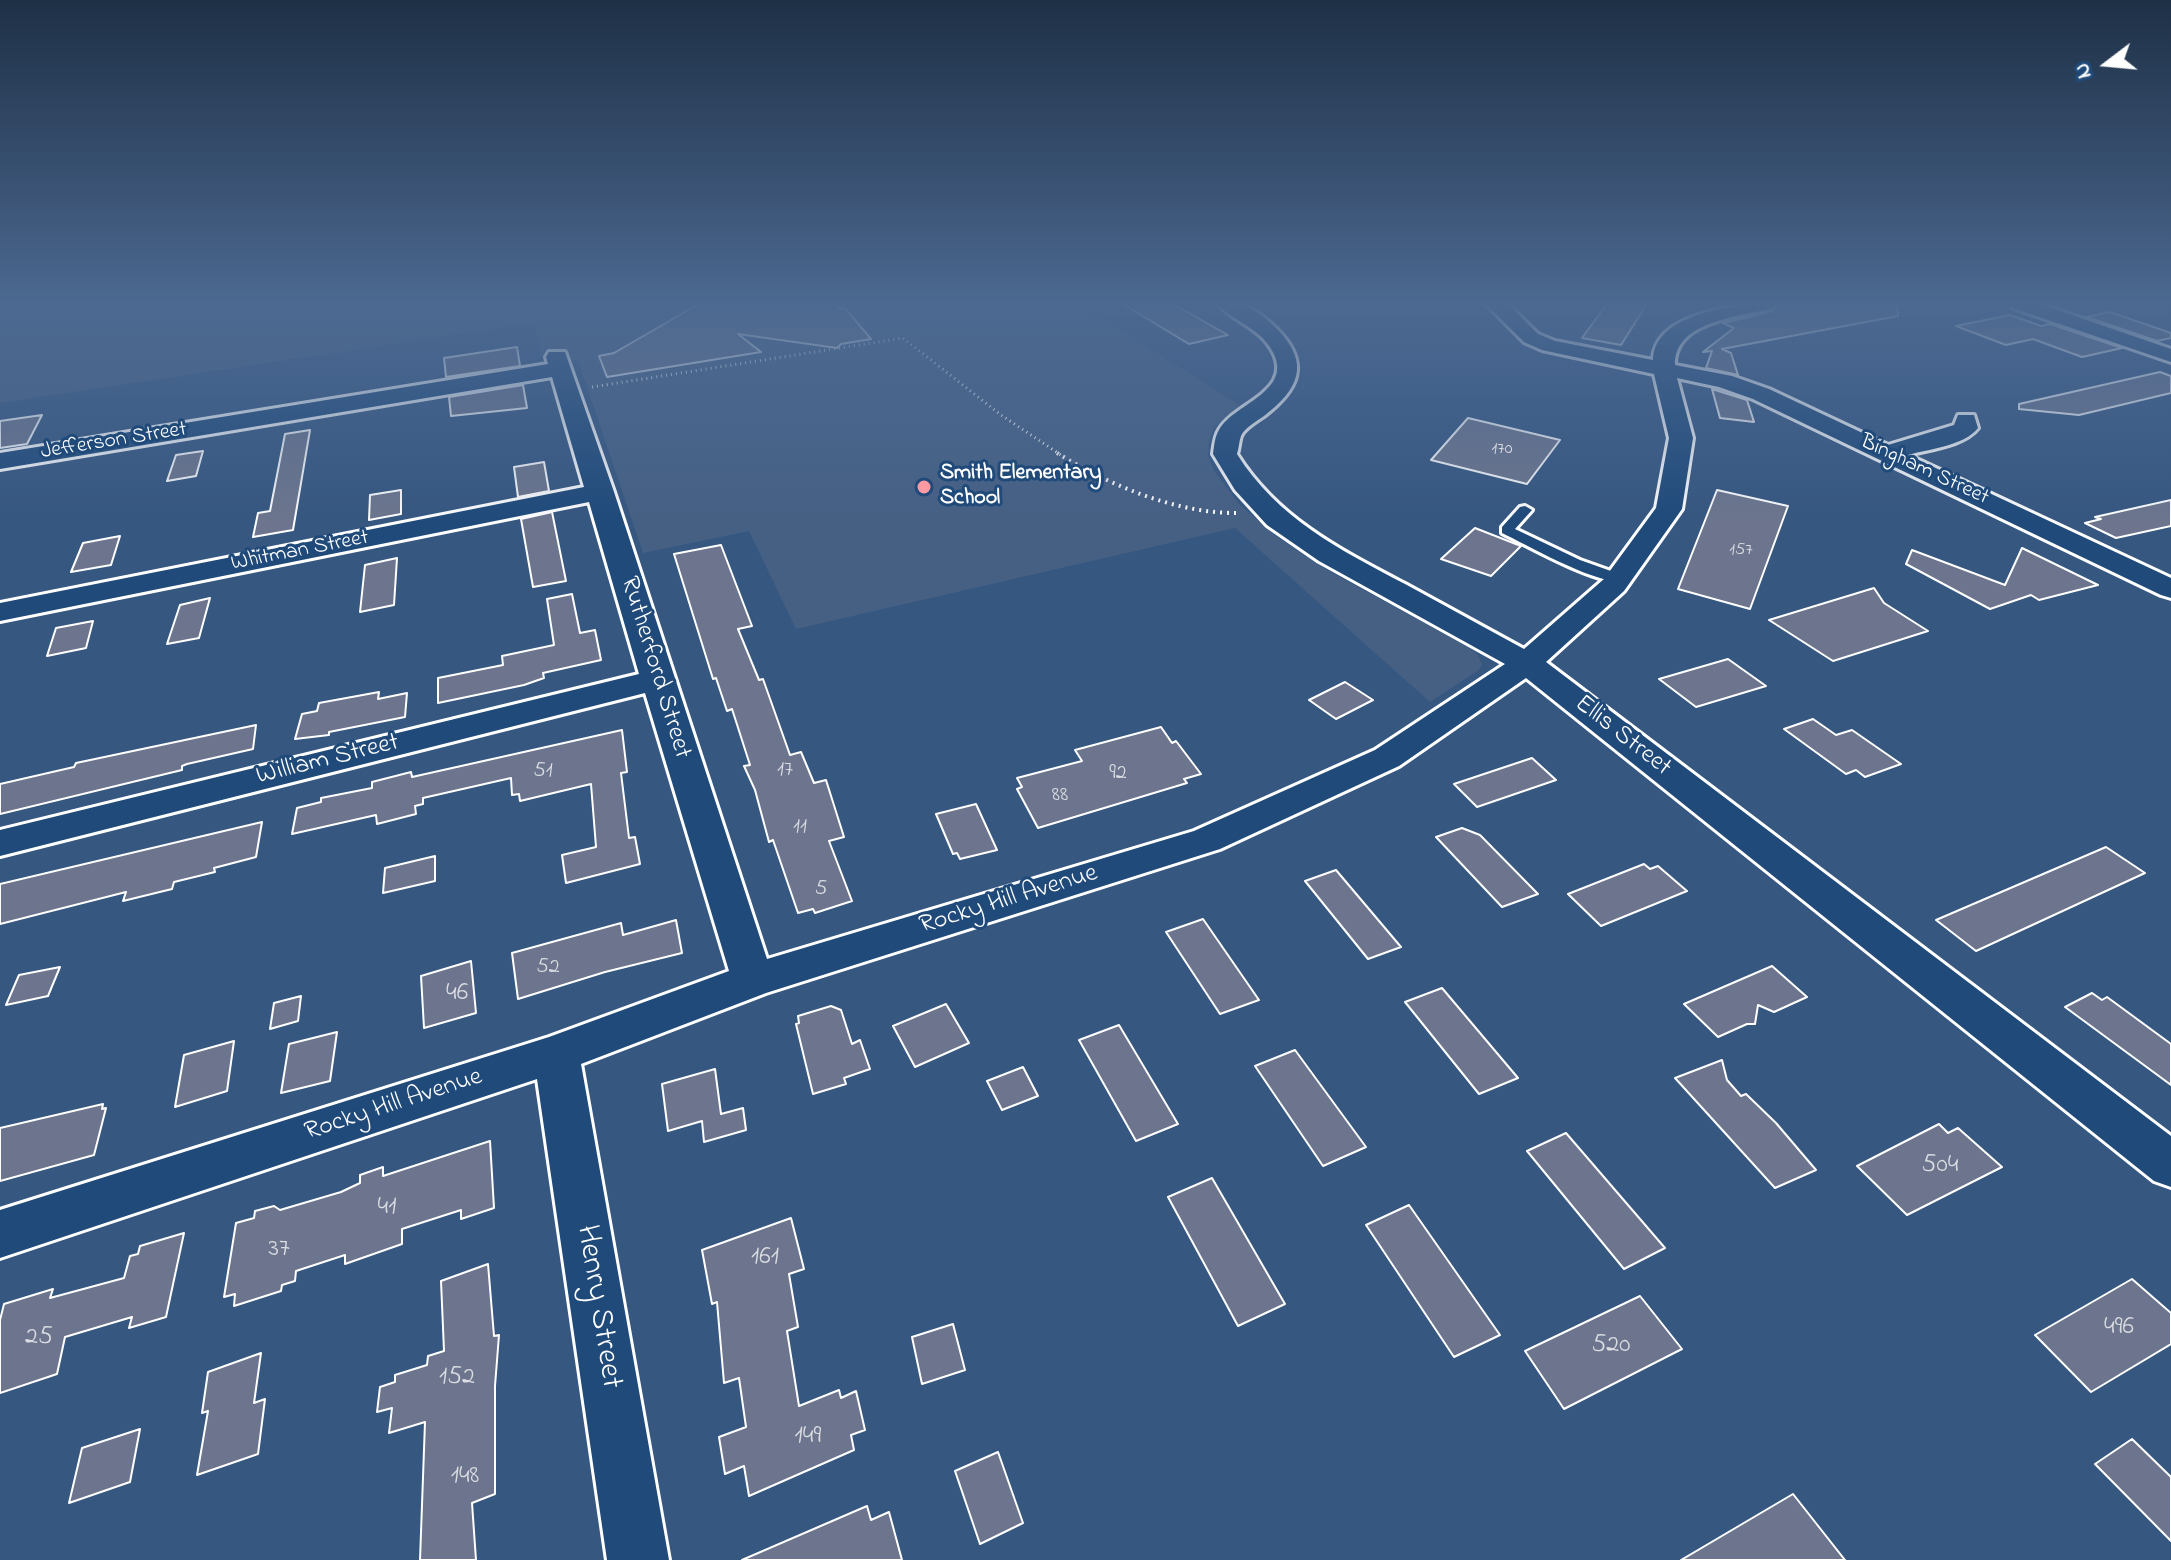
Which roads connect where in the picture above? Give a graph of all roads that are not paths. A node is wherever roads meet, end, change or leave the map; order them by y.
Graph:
1 (479, 377) edge
2 (563, 377) edge
3 (1288, 377) edge
4 (1666, 377) edge
5 (1703, 377) edge
6 (1966, 420) dead end
7 (1886, 453) junction
8 (0, 461) edge
9 (601, 492) junction
10 (1525, 510) dead end
11 (2158, 572) edge
12 (1617, 578) junction
13 (2171, 589) edge
14 (0, 612) edge
15 (1527, 663) junction
16 (656, 680) junction
17 (0, 843) edge
18 (753, 980) junction
19 (556, 1054) junction
20 (2171, 1165) edge
21 (0, 1234) edge
22 (638, 1560) edge

1 - 8 street, Jefferson Street
2 - 9 street, Rutherford Street
3 - 15 street, Ellis Street
4 - 12 street, Rocky Hill Avenue
5 - 7 street, Bingham Street
6 - 7 street
7 - 11 street, Bingham Street
9 - 14 street, Whitman Street
9 - 16 street, Rutherford Street
10 - 12 lane
11 - 13 street, Bingham Street
12 - 15 street, Rocky Hill Avenue
15 - 18 street, Rocky Hill Avenue
15 - 20 street, Ellis Street
16 - 17 street, William Street
16 - 18 street, Rutherford Street
18 - 19 street, Rocky Hill Avenue
19 - 21 street, Rocky Hill Avenue
19 - 22 street, Henry Street

